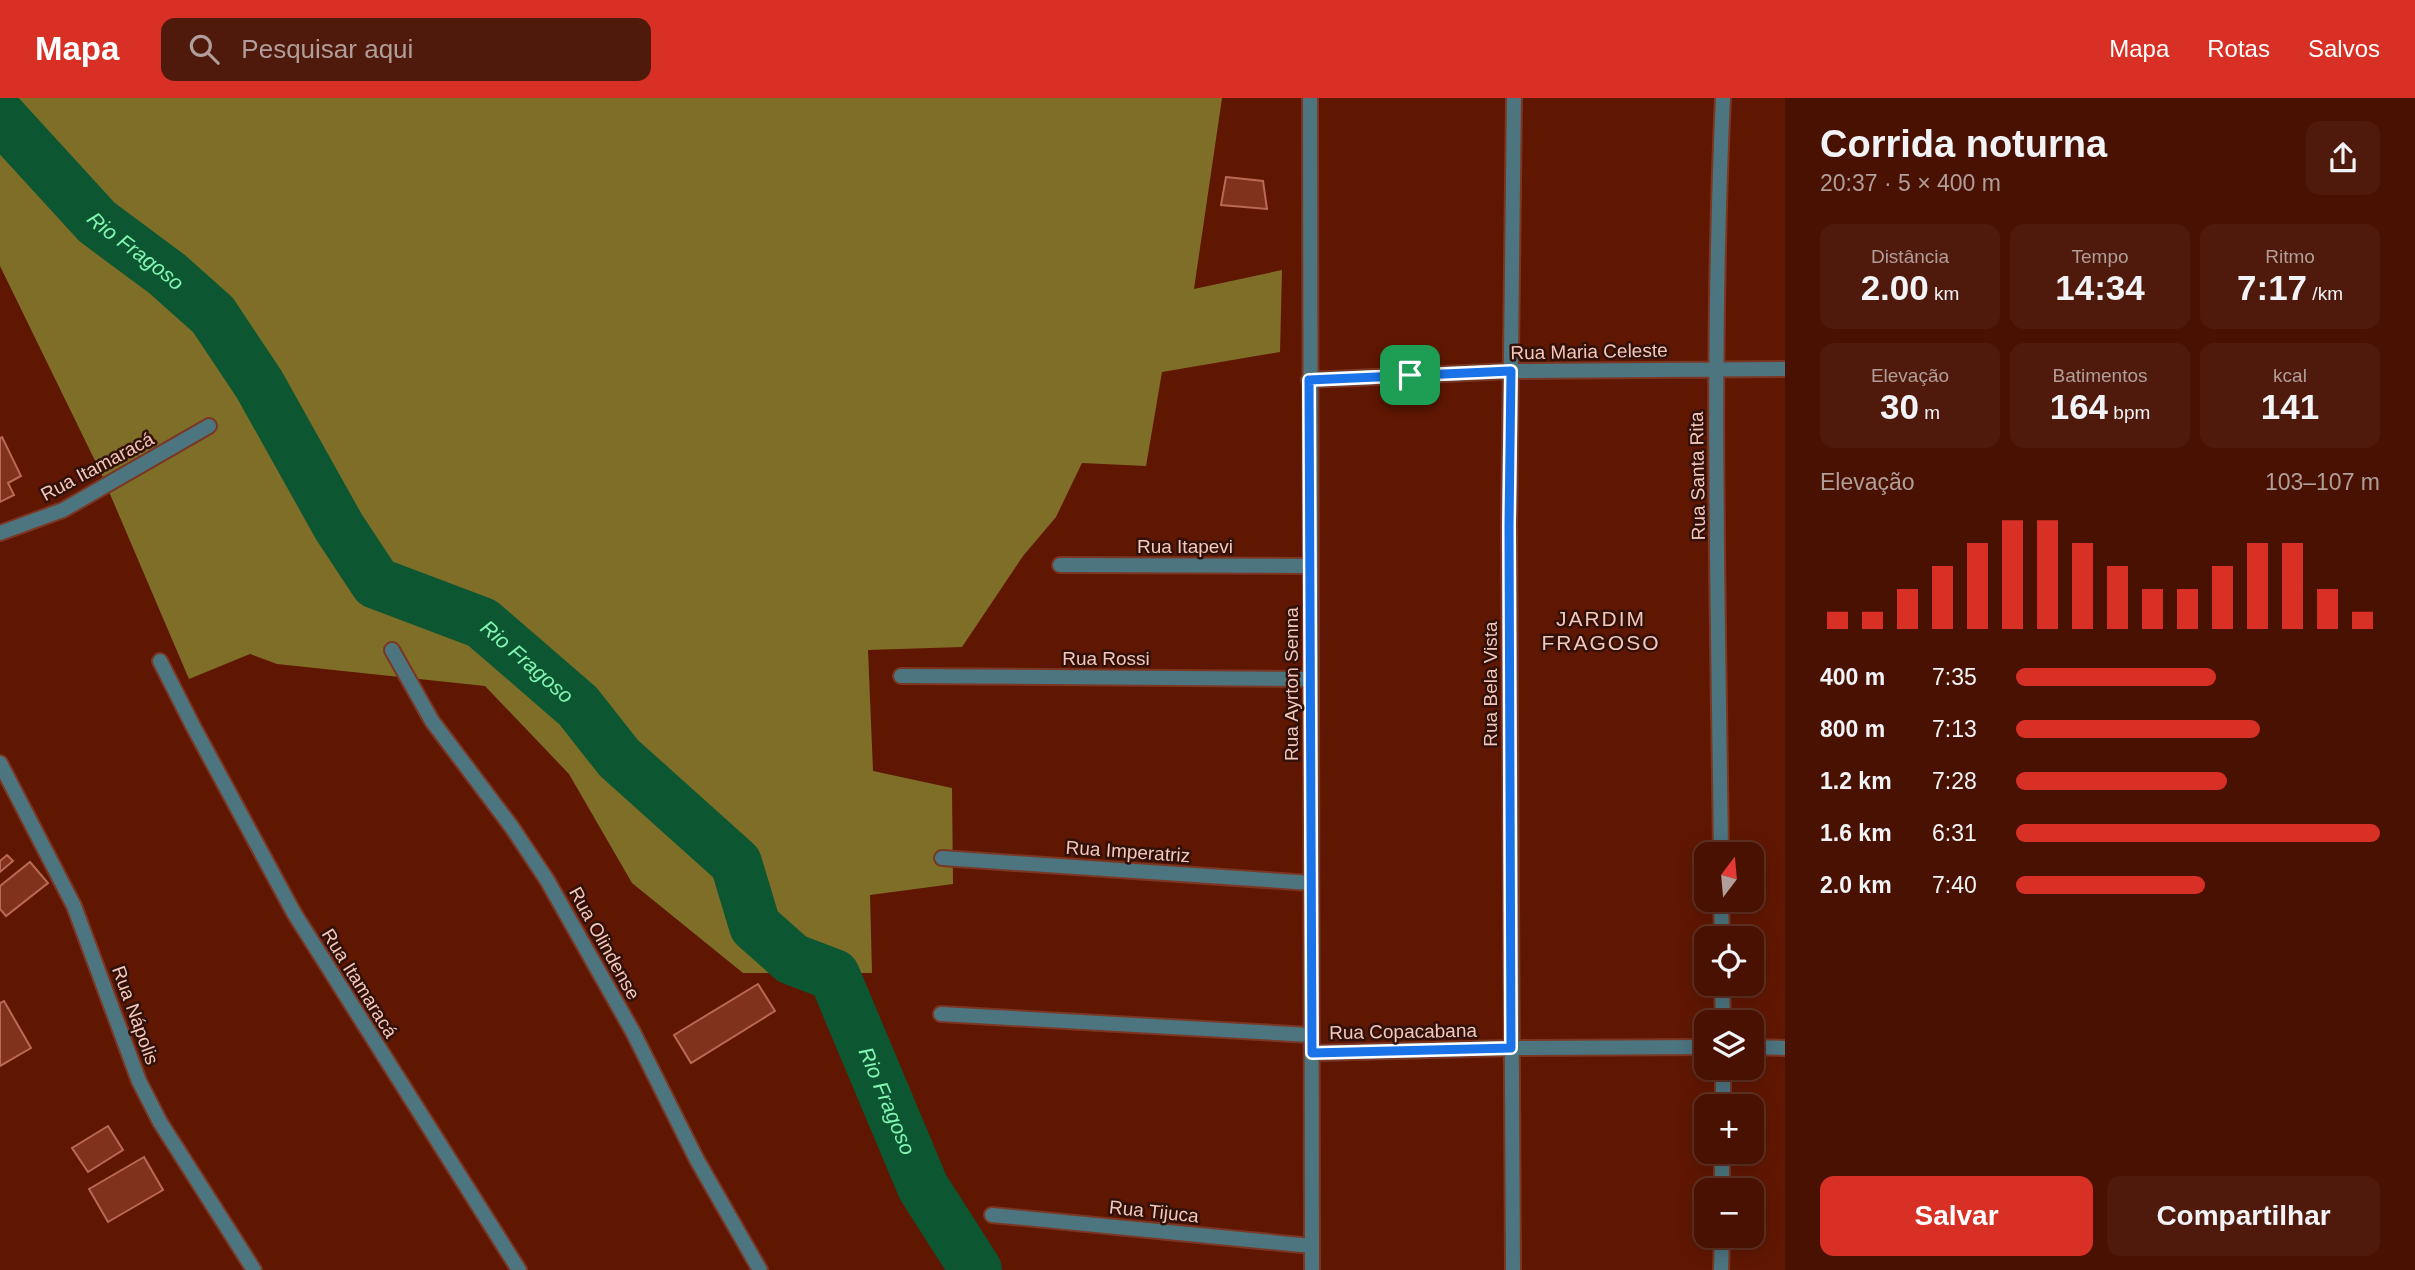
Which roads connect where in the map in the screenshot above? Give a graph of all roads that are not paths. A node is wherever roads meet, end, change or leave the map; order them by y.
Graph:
1 (1310, 98) edge
2 (1514, 98) edge
3 (1723, 98) edge
4 (1715, 369) junction
5 (1785, 369) edge
6 (1511, 371) junction
7 (1309, 380) junction
8 (209, 426) dead end
9 (0, 533) edge
10 (1060, 565) dead end
11 (1310, 566) junction
12 (392, 650) dead end
13 (160, 661) dead end
14 (901, 676) dead end
15 (1310, 679) junction
16 (0, 763) edge
17 (1721, 842) edge
18 (942, 858) dead end
19 (1311, 883) junction
20 (941, 1014) dead end
21 (1310, 1035) junction
22 (1694, 1047) edge
23 (1764, 1047) edge
24 (1511, 1048) junction
25 (1785, 1048) edge
26 (1312, 1053) junction
27 (992, 1215) dead end
28 (1312, 1246) junction
29 (1721, 1248) edge
30 (254, 1270) edge
31 (519, 1270) edge
32 (760, 1270) edge
33 (1311, 1270) edge
34 (1513, 1270) edge
35 (1721, 1270) edge

1 - 7 street, Rua Ayrton Senna
2 - 6 street, Rua Bela Vista
3 - 4 street, Rua Santa Rita
4 - 5 street, Rua Maria Celeste
4 - 6 street, Rua Maria Celeste
4 - 17 street, Rua Santa Rita
6 - 7 street, Rua Maria Celeste
6 - 24 street, Rua Bela Vista
7 - 11 street, Rua Ayrton Senna
8 - 9 street, Rua Itamaracá
10 - 11 street, Rua Itapevi
11 - 15 street, Rua Ayrton Senna
12 - 32 street, Rua Olindense
13 - 31 street, Rua Itamaracá
14 - 15 street, Rua Rossi
15 - 19 street, Rua Ayrton Senna
16 - 30 street, Rua Nápolis
18 - 19 street, Rua Imperatriz
19 - 21 street, Rua Ayrton Senna
20 - 21 street, Rua Copacabana
21 - 26 street, Rua Ayrton Senna
22 - 24 street, Rua Copacabana
23 - 25 street
24 - 26 street, Rua Copacabana
24 - 34 street, Rua Bela Vista
26 - 28 street, Rua Ayrton Senna
27 - 28 street, Rua Tijuca
28 - 33 street, Rua Ayrton Senna
29 - 35 street

